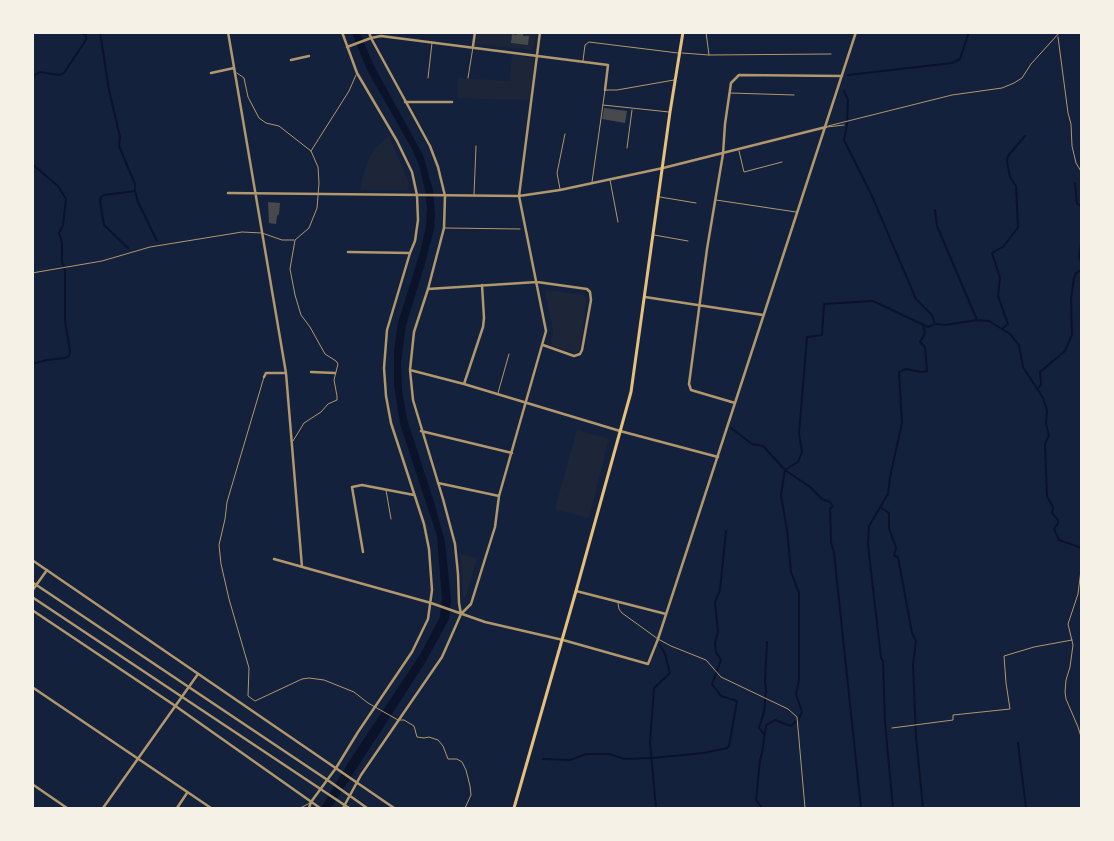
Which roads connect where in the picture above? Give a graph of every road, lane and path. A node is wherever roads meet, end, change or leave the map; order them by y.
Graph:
1 (228, 32) edge
2 (342, 32) edge
3 (369, 32) edge
4 (475, 32) edge
5 (540, 32) edge
6 (683, 32) edge
7 (706, 32) edge
8 (856, 32) edge
9 (1060, 32) edge
10 (1058, 36) junction
11 (371, 38) junction
12 (432, 42) junction
13 (347, 47) junction
14 (473, 47) junction
15 (680, 53) junction
16 (831, 54) dead end
17 (536, 55) junction
18 (709, 55) junction
19 (308, 56) dead end
20 (291, 60) dead end
21 (583, 61) junction
22 (235, 70) junction
23 (211, 73) dead end
24 (357, 73) junction
25 (842, 76) junction
26 (428, 78) dead end
27 (468, 78) dead end
28 (674, 80) junction
29 (605, 90) junction
30 (729, 93) junction
31 (794, 95) dead end
32 (406, 102) junction
33 (452, 102) dead end
34 (602, 105) junction
35 (632, 109) junction
36 (670, 112) junction
37 (844, 125) dead end
38 (827, 126) junction
39 (565, 134) dead end
40 (476, 146) dead end
41 (627, 148) dead end
42 (739, 150) junction
43 (311, 151) junction
44 (723, 154) junction
45 (782, 162) dead end
46 (663, 168) junction
47 (1082, 173) edge
48 (610, 179) junction
49 (592, 182) junction
50 (560, 190) junction
51 (228, 192) dead end
52 (255, 193) junction
53 (318, 193) junction
54 (417, 195) junction
55 (445, 196) junction
56 (474, 196) junction
57 (519, 196) junction
58 (659, 197) junction
59 (716, 200) junction
60 (696, 203) dead end
61 (797, 212) junction
62 (618, 222) dead end
63 (444, 228) junction
64 (520, 229) dead end
65 (262, 233) junction
66 (654, 235) junction
67 (295, 240) junction
68 (688, 241) dead end
69 (348, 252) dead end
70 (410, 253) junction
71 (32, 273) edge
72 (537, 282) junction
73 (482, 285) junction
74 (428, 289) junction
75 (645, 297) junction
76 (700, 305) junction
77 (764, 316) junction
78 (543, 346) junction
79 (509, 354) dead end
80 (410, 370) junction
81 (311, 372) dead end
82 (286, 373) junction
83 (335, 373) junction
84 (264, 377) joint
85 (464, 384) junction
86 (498, 394) junction
87 (525, 402) junction
88 (735, 403) junction
89 (421, 431) junction
90 (620, 431) junction
91 (292, 444) junction
92 (512, 453) junction
93 (718, 457) junction
94 (438, 483) junction
95 (386, 489) junction
96 (414, 495) junction
97 (499, 496) junction
98 (391, 518) dead end
99 (363, 552) dead end
100 (274, 559) dead end
101 (32, 560) edge
102 (1082, 562) edge
103 (302, 566) junction
104 (47, 570) junction
105 (32, 582) edge
106 (37, 584) junction
107 (32, 591) edge
108 (576, 591) junction
109 (32, 597) edge
110 (617, 602) junction
111 (432, 604) junction
112 (32, 610) edge
113 (462, 614) junction
114 (666, 614) junction
115 (658, 639) junction
116 (563, 640) junction
117 (1072, 640) junction
118 (198, 674) junction
119 (188, 685) junction
120 (32, 687) edge
121 (181, 696) junction
122 (174, 705) junction
123 (376, 707) junction
124 (398, 720) junction
125 (892, 728) dead end
126 (1082, 740) edge
127 (137, 759) junction
128 (337, 769) junction
129 (328, 780) junction
130 (357, 783) junction
131 (32, 784) edge
132 (320, 789) junction
133 (188, 793) junction
134 (349, 796) junction
135 (312, 803) junction
136 (343, 806) edge
137 (67, 808) edge
138 (103, 808) edge
139 (177, 808) edge
140 (211, 808) edge
141 (300, 808) edge
142 (309, 808) edge
143 (320, 808) edge
144 (349, 808) edge
145 (367, 808) edge
146 (394, 808) edge
147 (465, 808) edge
148 (514, 808) edge
149 (805, 808) edge

1 - 22 street
2 - 13 street
3 - 11 street
4 - 14 street
5 - 17 street
6 - 15 main road
7 - 18 lane
8 - 25 street
9 - 10 lane
10 - 38 lane
10 - 47 lane
11 - 12 street
11 - 13 street
11 - 32 street
12 - 14 street
12 - 26 lane
13 - 24 street
14 - 17 street
14 - 27 lane
15 - 18 lane
15 - 21 lane
15 - 28 main road
16 - 18 lane
17 - 21 street
17 - 57 street
19 - 20 street
21 - 29 street
22 - 23 street
22 - 43 lane
22 - 52 street
24 - 43 lane
24 - 54 street
25 - 30 street
25 - 38 street
28 - 29 lane
28 - 36 main road
29 - 34 lane
30 - 31 lane
30 - 44 street
32 - 33 street
32 - 55 street
34 - 35 lane
34 - 49 lane
35 - 36 lane
35 - 41 lane
36 - 46 main road
37 - 38 lane
38 - 42 street
38 - 61 street
39 - 50 lane
40 - 56 lane
42 - 44 street
42 - 45 lane
43 - 53 lane
44 - 46 street
44 - 59 street
46 - 48 street
46 - 58 main road
48 - 49 street
48 - 62 lane
49 - 50 street
50 - 57 street
51 - 52 street
52 - 53 street
52 - 65 street
53 - 54 street
53 - 67 lane
54 - 55 street
54 - 70 street
55 - 56 street
55 - 63 street
56 - 57 street
57 - 72 street
58 - 60 lane
58 - 66 main road
59 - 61 lane
59 - 76 street
61 - 77 street
63 - 64 lane
63 - 74 street
65 - 67 lane
65 - 71 lane
65 - 82 street
66 - 68 lane
66 - 75 main road
67 - 83 lane
69 - 70 street
70 - 96 street
72 - 73 street
72 - 78 street
72 - 78 street
73 - 74 street
73 - 85 street
74 - 80 street
75 - 76 street
75 - 90 main road
76 - 77 street
76 - 88 street
77 - 88 street
78 - 87 street
79 - 86 lane
80 - 85 street
80 - 89 street
81 - 83 street
82 - 84 street
82 - 91 street
83 - 91 lane
84 - 123 lane
85 - 86 street
86 - 87 street
87 - 90 street
87 - 92 street
88 - 93 street
89 - 92 street
89 - 94 street
90 - 93 street
90 - 108 main road
91 - 103 street
92 - 97 street
93 - 114 street
94 - 97 street
94 - 113 street
95 - 96 street
95 - 98 lane
95 - 99 street
96 - 111 street
97 - 113 street
100 - 103 street
101 - 104 street
102 - 117 lane
103 - 111 street
104 - 106 street
104 - 118 street
105 - 106 street
106 - 107 street
106 - 119 street
108 - 110 street
108 - 116 main road
109 - 121 street
110 - 114 street
110 - 115 lane
111 - 113 street
111 - 123 street
112 - 122 street
113 - 116 street
113 - 124 street
114 - 115 street
115 - 116 street
115 - 149 lane
116 - 148 main road
117 - 125 lane
117 - 126 lane
118 - 119 street
118 - 128 street
119 - 121 street
119 - 129 street
120 - 127 street
121 - 122 street
121 - 132 street
122 - 127 street
122 - 135 street
123 - 124 lane
123 - 128 street
124 - 130 street
124 - 147 lane
127 - 133 street
127 - 138 street
128 - 129 street
128 - 130 street
129 - 132 street
129 - 134 street
130 - 134 street
130 - 146 street
131 - 137 street
132 - 135 street
132 - 136 street
133 - 139 street
133 - 140 street
134 - 136 street
134 - 145 street
135 - 141 lane
135 - 142 street
135 - 143 street
136 - 144 street

